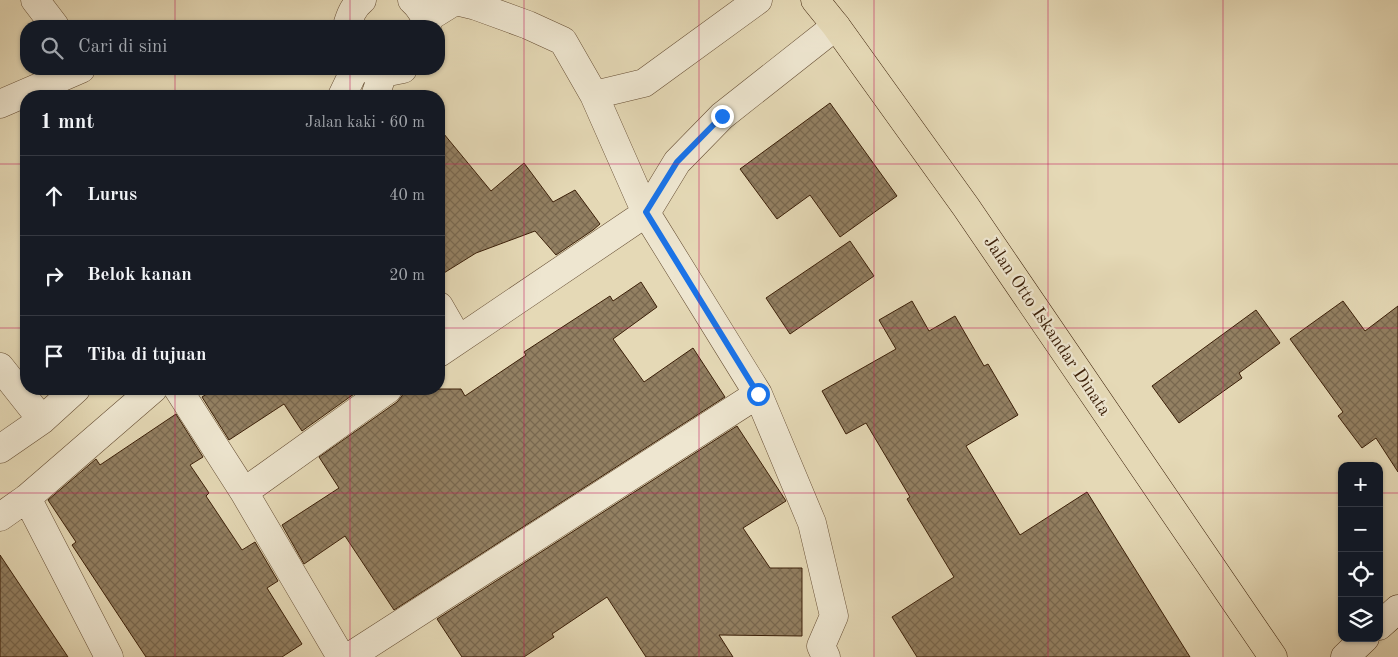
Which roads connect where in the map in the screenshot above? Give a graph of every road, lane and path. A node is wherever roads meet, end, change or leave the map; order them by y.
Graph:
1 (35, 0) edge
2 (362, 0) edge
3 (758, 0) edge
4 (815, 0) edge
5 (422, 15) edge
6 (50, 20) edge
7 (349, 20) edge
8 (836, 26) junction
9 (67, 75) edge
10 (352, 75) edge
11 (32, 90) edge
12 (345, 90) edge
13 (20, 95) edge
14 (594, 95) junction
15 (0, 104) edge
16 (646, 212) junction
17 (445, 333) edge
18 (448, 346) edge
19 (0, 367) edge
20 (20, 392) edge
21 (758, 394) junction
22 (22, 395) edge
23 (69, 395) edge
24 (145, 395) edge
25 (182, 395) edge
26 (380, 395) edge
27 (42, 420) junction
28 (0, 449) edge
29 (244, 492) junction
30 (27, 498) junction
31 (0, 518) edge
32 (1398, 609) edge
33 (1383, 622) edge
34 (1361, 642) edge
35 (817, 653) edge
36 (109, 657) edge
37 (341, 657) edge
38 (349, 657) edge
39 (1273, 657) edge
40 (1345, 657) edge

1 - 6 street
2 - 7 street
3 - 14 street
4 - 8 main road, Jalan Otto Iskandar Dinata
5 - 14 street
8 - 16 street
8 - 39 main road, Jalan Otto Iskandar Dinata
9 - 11 street
10 - 12 street
13 - 15 street
14 - 16 street
16 - 18 street
16 - 21 street
17 - 18 street
19 - 20 street
21 - 35 street
21 - 38 street
22 - 27 street
23 - 27 street
24 - 30 street
25 - 29 street
26 - 29 street
27 - 28 street
29 - 37 street
30 - 31 street
30 - 36 street
32 - 33 street
34 - 40 street

